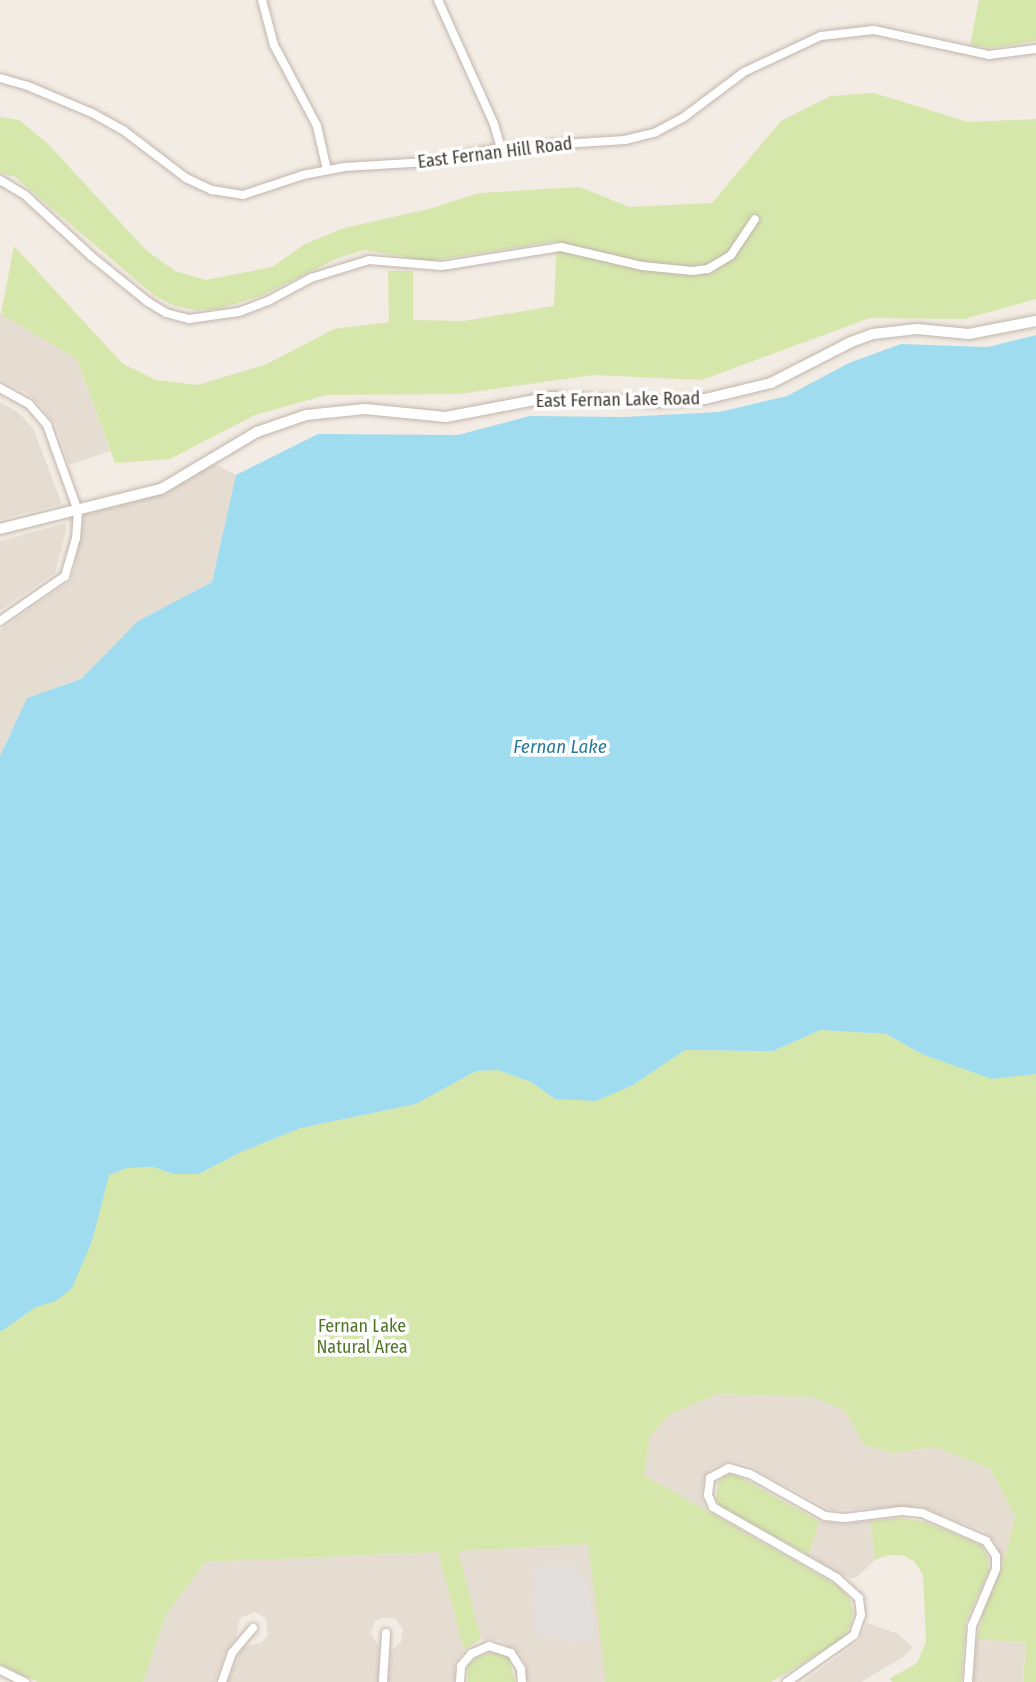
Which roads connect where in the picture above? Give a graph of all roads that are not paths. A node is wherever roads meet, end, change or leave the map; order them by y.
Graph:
1 (262, 0) edge
2 (438, 0) edge
3 (1036, 49) edge
4 (0, 78) edge
5 (501, 148) junction
6 (327, 170) junction
7 (0, 180) edge
8 (755, 219) dead end
9 (1036, 321) edge
10 (0, 388) edge
11 (78, 511) junction
12 (0, 529) edge
13 (0, 621) edge
14 (253, 1628) dead end
15 (386, 1633) dead end
16 (0, 1670) edge
17 (25, 1682) edge
18 (222, 1682) edge
19 (383, 1682) edge
20 (460, 1682) edge
21 (522, 1682) edge
22 (787, 1682) edge
23 (968, 1682) edge

1 - 6 street
2 - 5 street
3 - 5 street, East Fernan Hill Road
4 - 6 street, East Fernan Hill Road
5 - 6 street, East Fernan Hill Road
7 - 8 street
9 - 11 street, East Fernan Lake Road
10 - 11 street
11 - 12 street, East Fernan Lake Road
11 - 13 street
14 - 18 street
15 - 19 street
16 - 17 street
20 - 21 street
22 - 23 street

